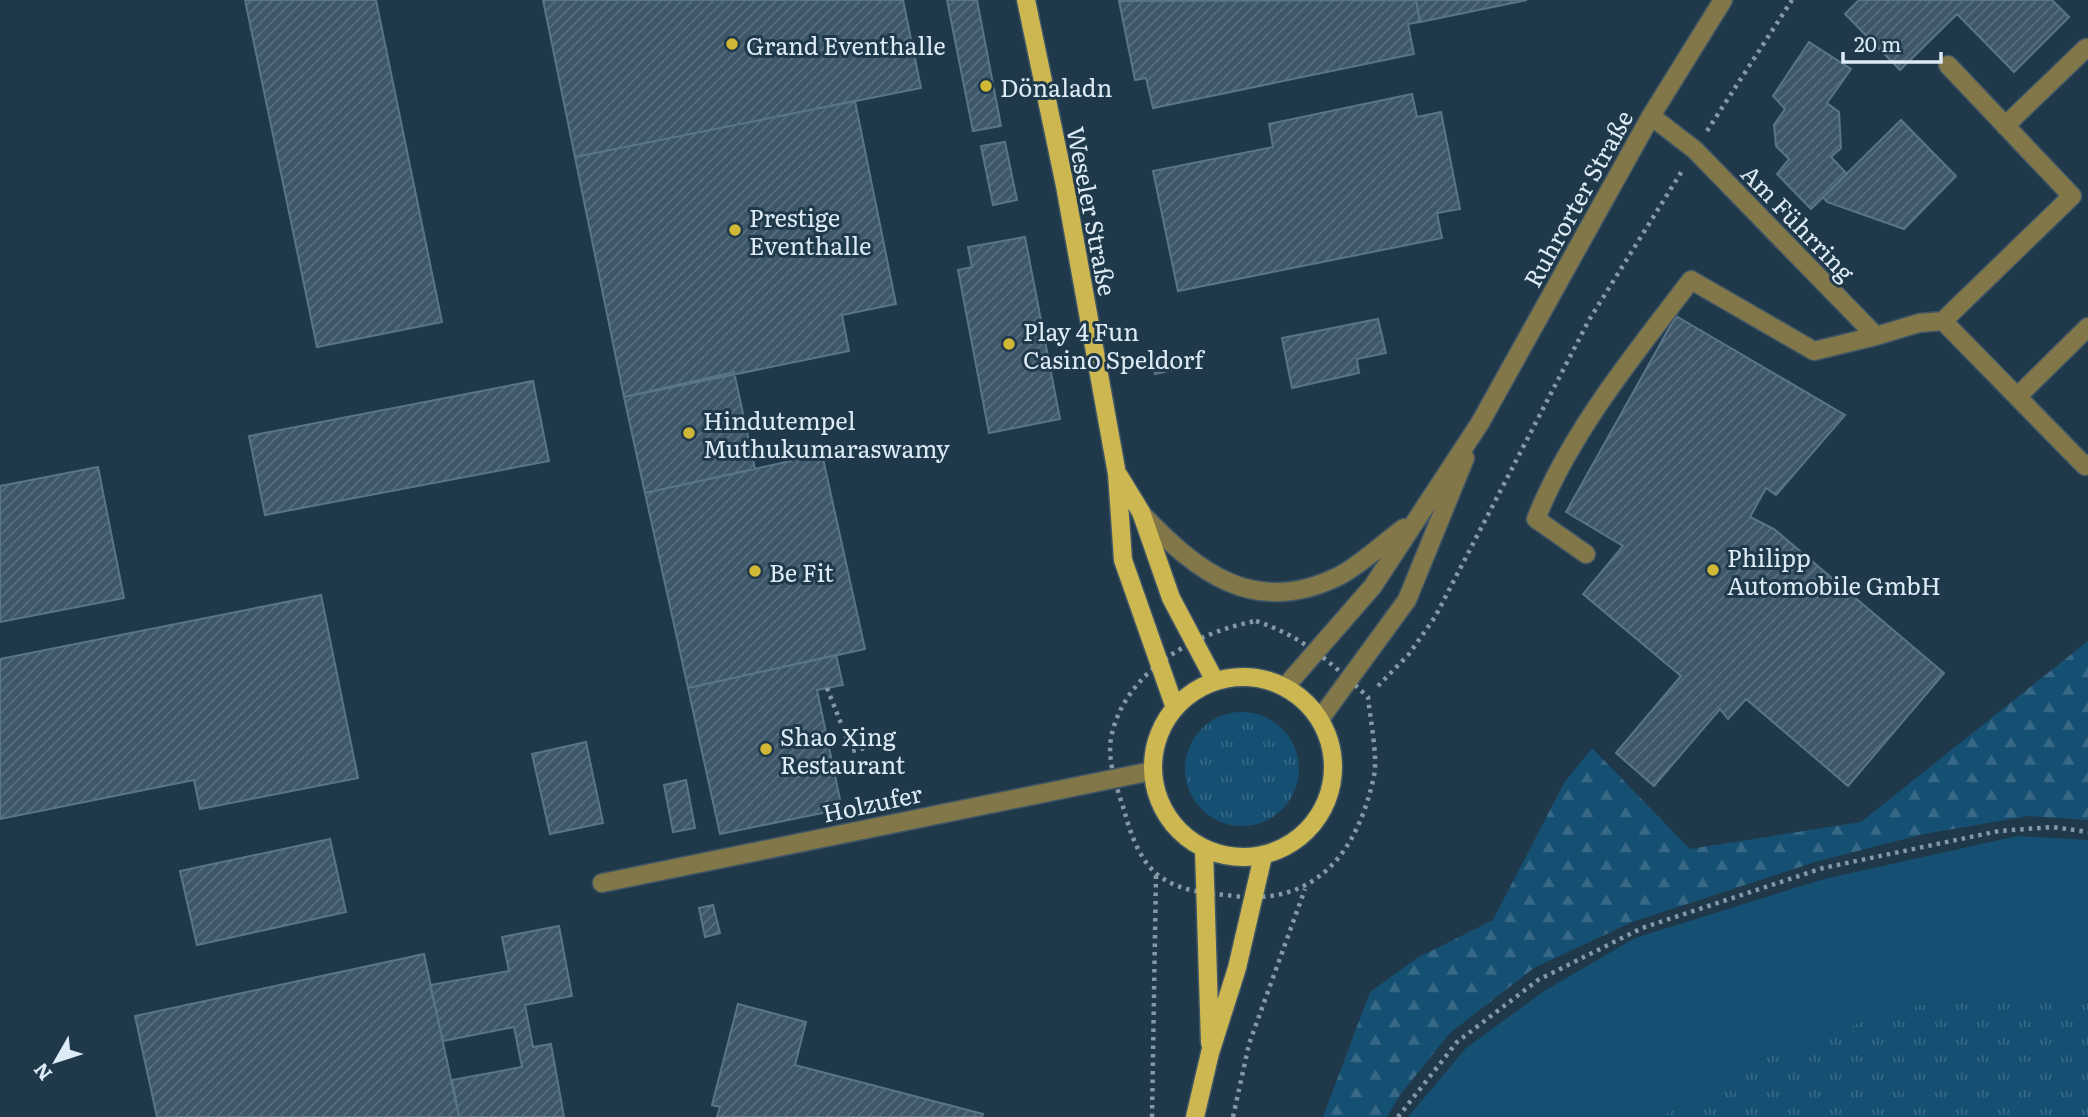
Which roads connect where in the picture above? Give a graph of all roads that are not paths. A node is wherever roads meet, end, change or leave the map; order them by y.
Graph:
1 (1026, 0) edge
2 (1723, 0) edge
3 (2086, 48) dead end
4 (1948, 65) dead end
5 (1651, 116) junction
6 (2005, 126) junction
7 (1942, 321) junction
8 (2088, 327) edge
9 (1876, 336) junction
10 (2018, 396) junction
11 (1480, 422) junction
12 (2088, 464) edge
13 (1117, 474) junction
14 (1140, 512) junction
15 (1413, 522) junction
16 (1586, 554) dead end
17 (1215, 681) junction
18 (1285, 687) junction
19 (1175, 708) junction
20 (1320, 719) junction
21 (1152, 771) junction
22 (1204, 849) junction
23 (1263, 856) junction
24 (602, 883) dead end
25 (1210, 1053) junction
26 (1195, 1117) edge

1 - 13 main road, Weseler Straße
2 - 5 street, Ruhrorter Straße
3 - 6 street
4 - 6 street
5 - 9 street, Am Führring
5 - 11 street, Ruhrorter Straße
6 - 7 street
7 - 9 street
7 - 10 street
8 - 10 street
9 - 16 street
10 - 12 street
11 - 15 street, Ruhrorter Straße
11 - 20 street, Ruhrorter Straße
13 - 14 main road, Weseler Straße
13 - 19 main road, Weseler Straße
14 - 15 street, Ruhrorter Straße
14 - 17 main road, Weseler Straße
15 - 18 street, Ruhrorter Straße
17 - 18 main road
17 - 19 main road
18 - 20 main road
19 - 21 main road
20 - 23 main road
21 - 22 main road
21 - 24 street, Holzufer
22 - 23 main road
22 - 25 main road
23 - 25 main road
25 - 26 main road

